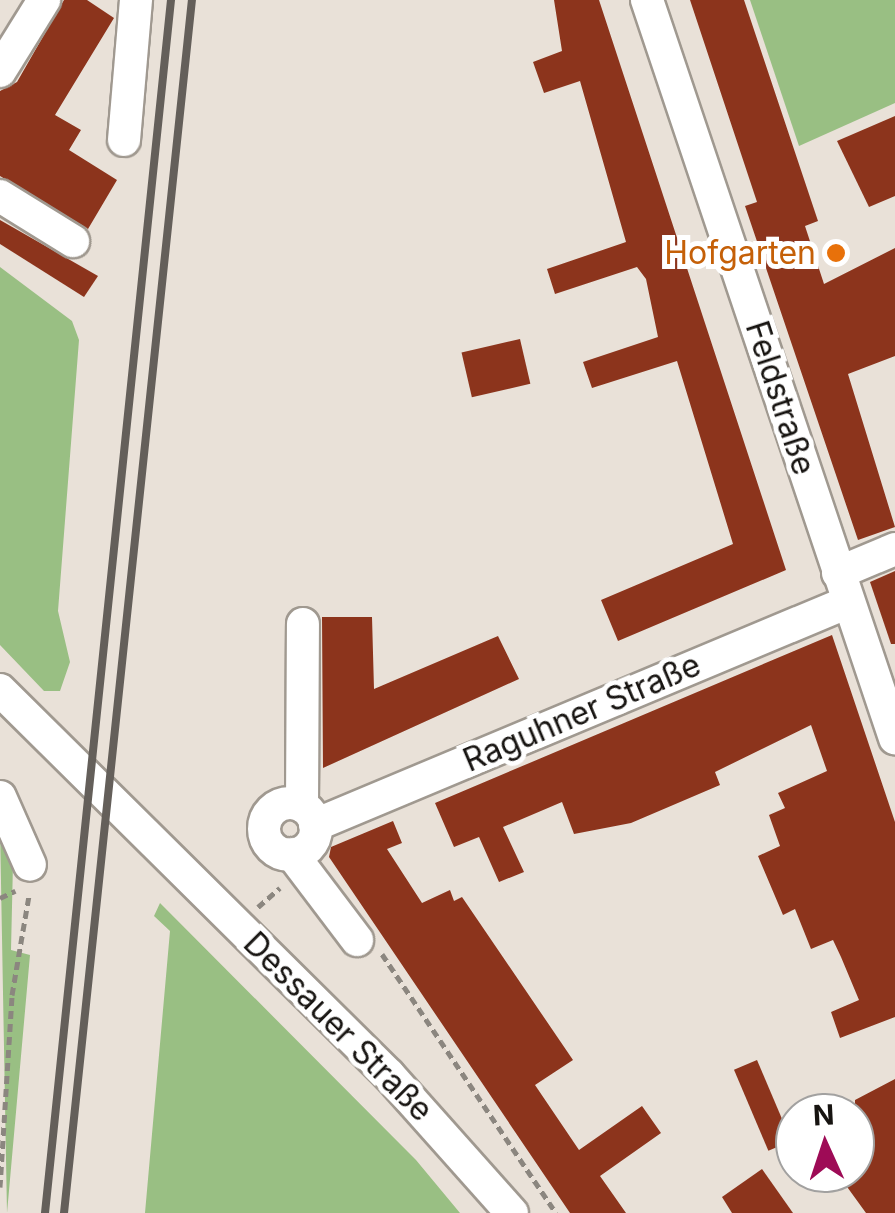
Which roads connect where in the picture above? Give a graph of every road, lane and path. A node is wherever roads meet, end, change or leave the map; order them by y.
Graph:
1 (44, 0) edge
2 (136, 0) edge
3 (647, 0) edge
4 (0, 71) edge
5 (124, 140) dead end
6 (0, 196) edge
7 (73, 241) dead end
8 (895, 549) edge
9 (843, 588) junction
10 (303, 624) dead end
11 (0, 690) edge
12 (895, 738) edge
13 (0, 797) edge
14 (309, 815) junction
15 (292, 854) junction
16 (30, 875) joint
17 (358, 940) joint
18 (0, 1186) edge
19 (512, 1213) edge
20 (556, 1213) edge

1 - 4 street
2 - 5 street
3 - 9 street, Feldstraße
6 - 7 street
8 - 9 street, Raguhner Straße
9 - 12 street, Feldstraße
9 - 14 street, Raguhner Straße
10 - 14 street
11 - 19 street, Dessauer Straße
13 - 16 street
14 - 15 street, Raguhner Straße
14 - 15 street, Raguhner Straße
15 - 17 street, Raguhner Straße
16 - 18 path
17 - 20 path

